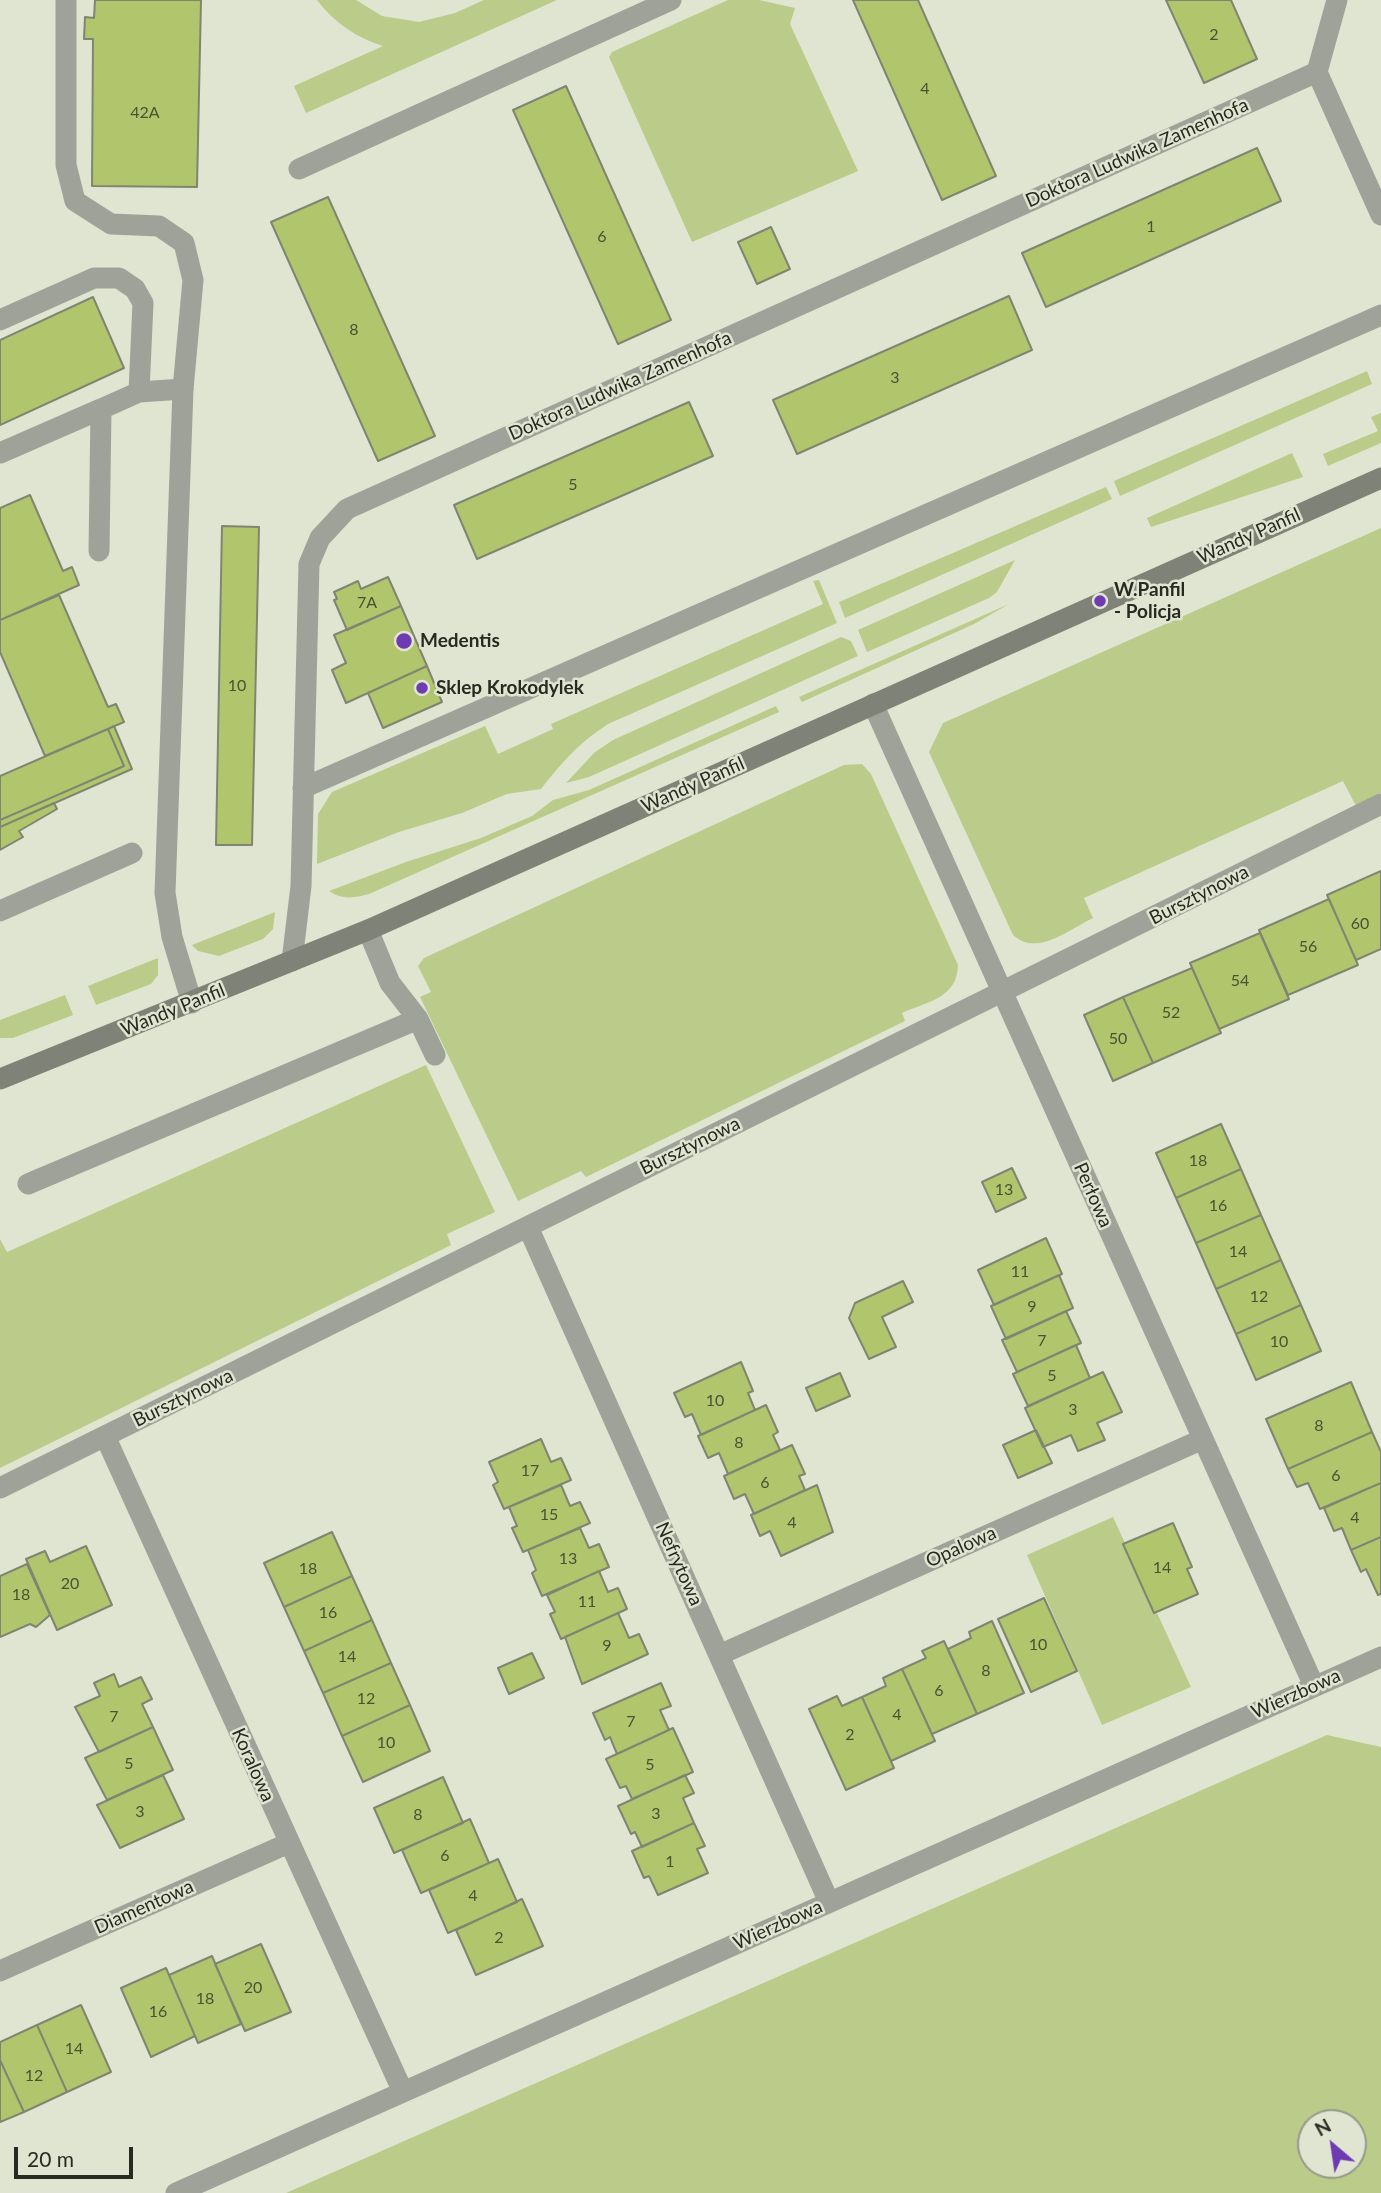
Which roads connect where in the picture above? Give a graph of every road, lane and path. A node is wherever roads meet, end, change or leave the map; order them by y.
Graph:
1 (66, 0) edge
2 (671, 0) edge
3 (1337, 0) edge
4 (1317, 72) junction
5 (299, 169) dead end
6 (1381, 215) edge
7 (1381, 315) edge
8 (0, 320) edge
9 (183, 389) junction
10 (139, 392) junction
11 (101, 409) junction
12 (0, 453) edge
13 (1381, 478) edge
14 (99, 551) dead end
15 (873, 704) junction
16 (303, 788) junction
17 (1381, 804) edge
18 (132, 853) dead end
19 (0, 911) edge
20 (368, 930) junction
21 (292, 961) junction
22 (1003, 991) junction
23 (192, 1003) junction
24 (418, 1019) junction
25 (435, 1055) dead end
26 (0, 1079) edge
27 (27, 1184) dead end
28 (527, 1227) junction
29 (105, 1436) junction
30 (1203, 1439) junction
31 (0, 1488) edge
32 (719, 1656) junction
33 (1381, 1657) edge
34 (1314, 1686) junction
35 (289, 1843) junction
36 (829, 1902) junction
37 (0, 1971) edge
38 (403, 2092) junction
39 (176, 2193) edge

1 - 9 street
2 - 5 street
3 - 4 street
4 - 6 street
4 - 16 street, Doktora Ludwika Zamenhofa
7 - 16 street
8 - 10 street
9 - 10 street
9 - 23 street
10 - 11 street
11 - 12 street
11 - 14 street
13 - 15 street, Wandy Panfil
15 - 20 street, Wandy Panfil
15 - 22 street, Perłowa
16 - 21 street, Doktora Ludwika Zamenhofa
17 - 22 street, Bursztynowa
18 - 19 street
20 - 21 street, Wandy Panfil
20 - 24 street
21 - 23 street, Wandy Panfil
22 - 28 street, Bursztynowa
22 - 30 street, Perłowa
23 - 26 street, Wandy Panfil
24 - 25 street
24 - 27 street
28 - 29 street, Bursztynowa
28 - 32 street, Nefrytowa
29 - 31 street, Bursztynowa
29 - 35 street, Koralowa
30 - 32 street, Opalowa
30 - 34 street, Perłowa
32 - 36 street, Nefrytowa
33 - 34 street, Wierzbowa
34 - 36 street, Wierzbowa
35 - 37 street, Diamentowa
35 - 38 street, Koralowa
36 - 38 street, Wierzbowa
38 - 39 street, Wierzbowa

